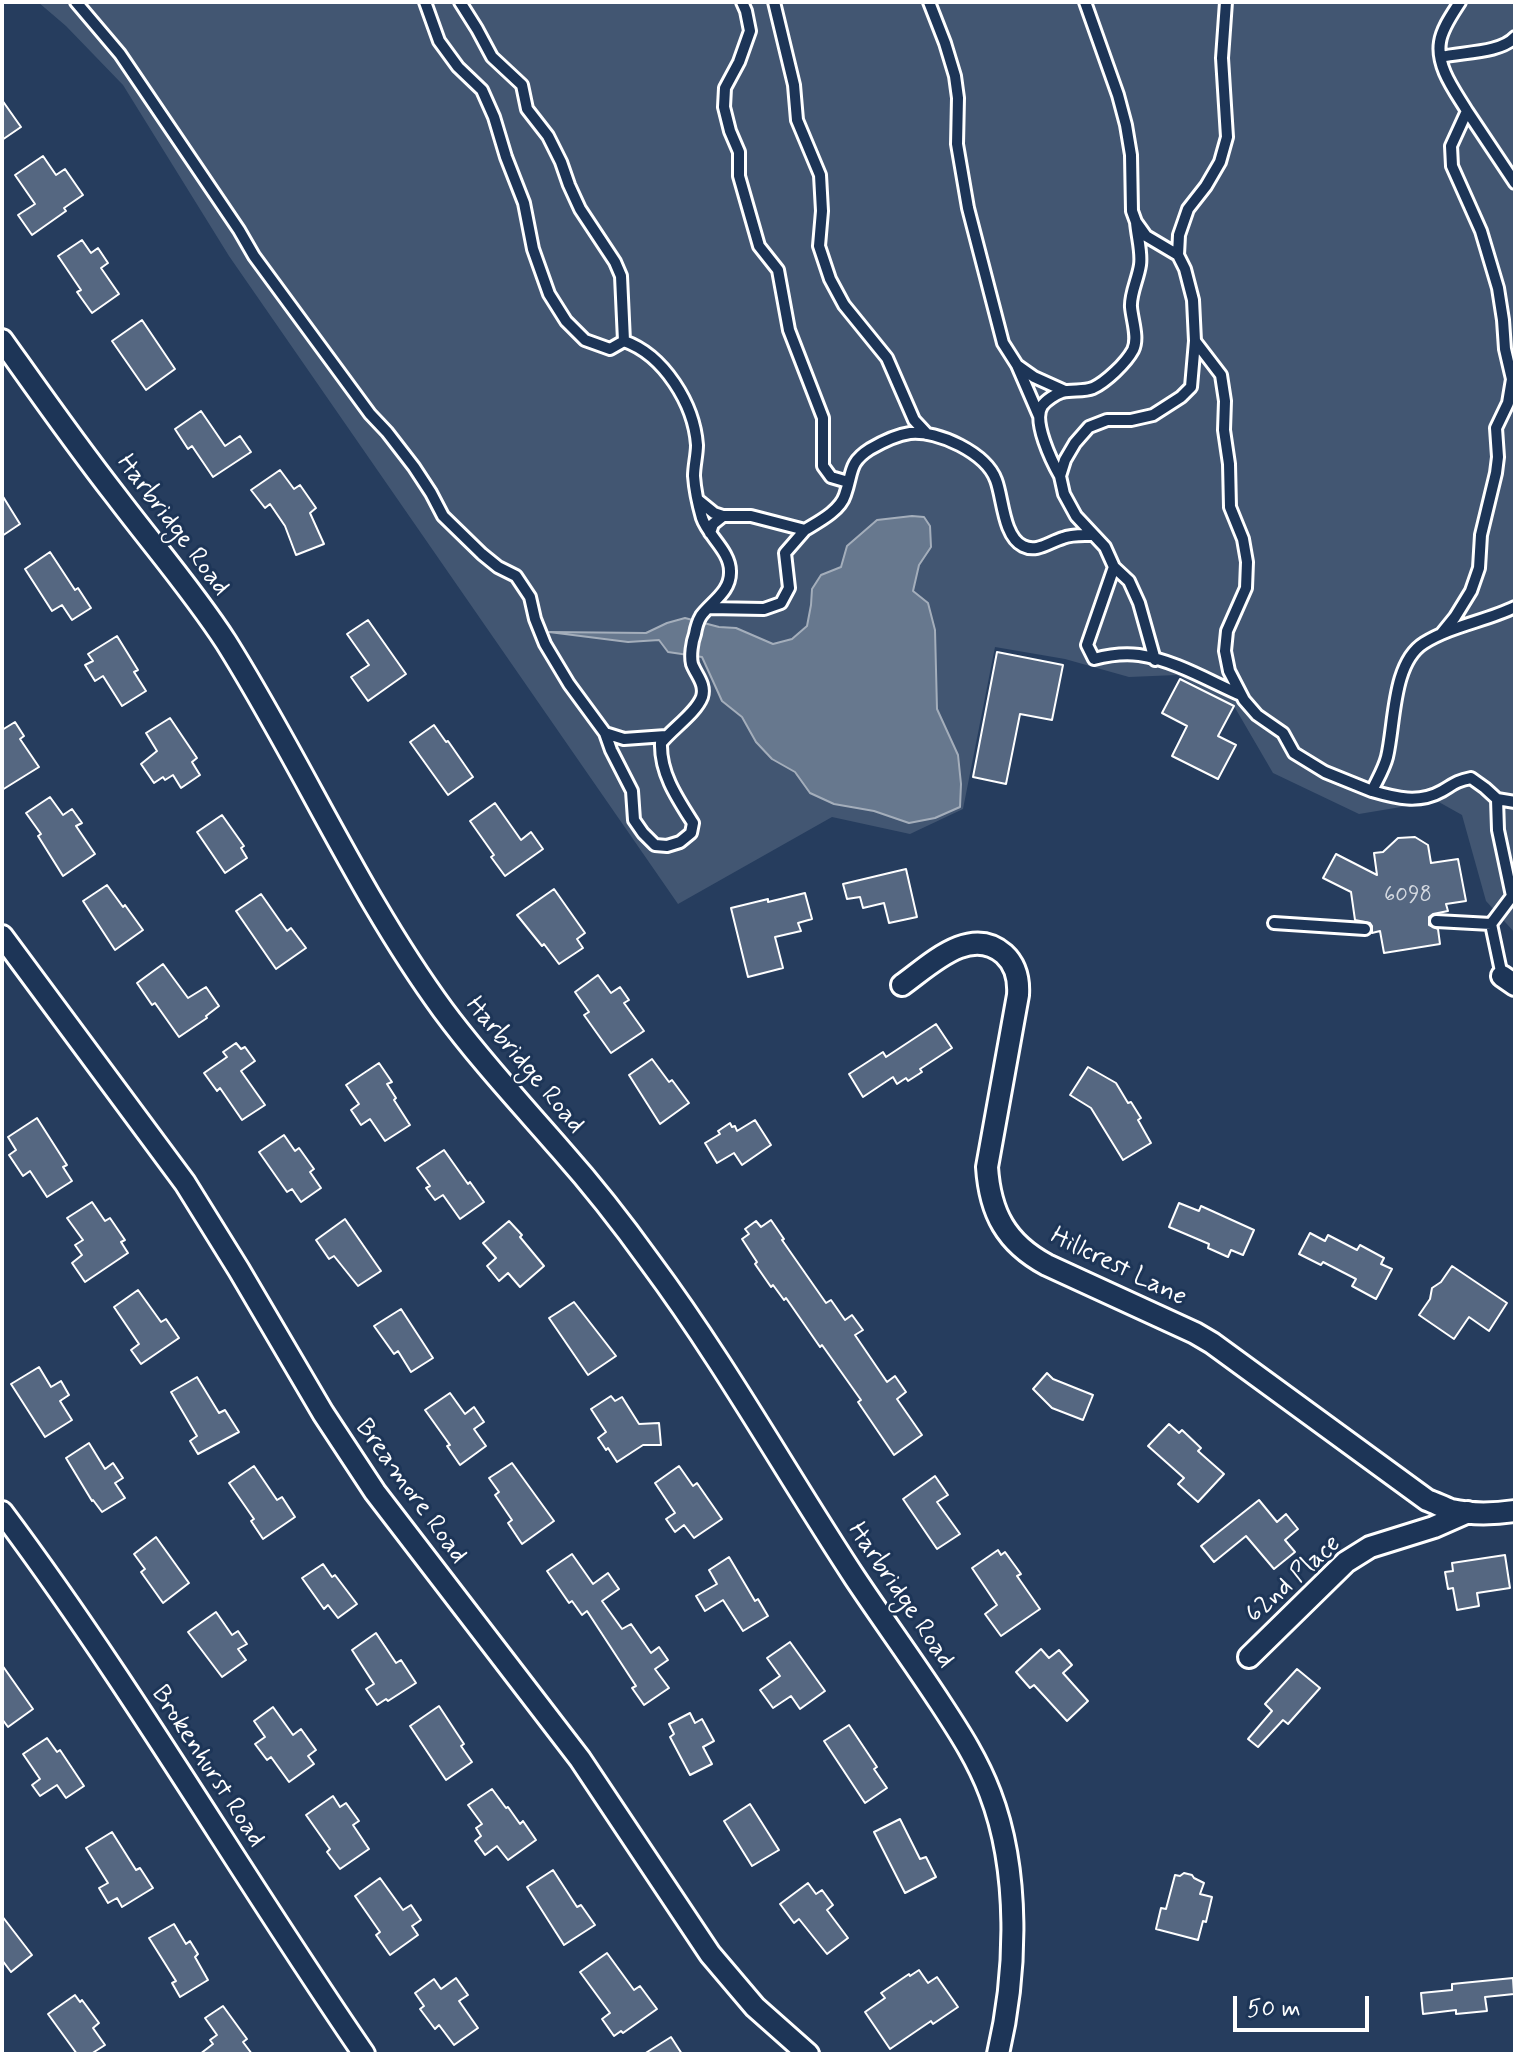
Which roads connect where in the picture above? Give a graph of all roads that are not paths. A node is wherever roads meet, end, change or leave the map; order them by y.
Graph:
1 (76, 2) edge
2 (425, 2) edge
3 (460, 2) edge
4 (742, 2) edge
5 (774, 2) edge
6 (929, 2) edge
7 (1085, 2) edge
8 (1226, 2) edge
9 (1460, 2) edge
10 (1515, 37) edge
11 (1441, 57) junction
12 (1467, 111) junction
13 (1515, 183) edge
14 (1136, 222) junction
15 (1178, 255) junction
16 (2, 340) edge
17 (624, 341) junction
18 (1195, 341) junction
19 (1017, 365) junction
20 (1065, 391) junction
21 (1039, 416) junction
22 (927, 434) junction
23 (1060, 476) junction
24 (848, 482) junction
25 (698, 500) junction
26 (723, 516) junction
27 (805, 530) junction
28 (710, 533) junction
29 (1093, 535) junction
30 (1114, 567) junction
31 (1515, 607) edge
32 (705, 613) junction
33 (1442, 633) junction
34 (1155, 660) junction
35 (1241, 695) junction
36 (605, 733) junction
37 (666, 736) junction
38 (1372, 791) junction
39 (1497, 799) junction
40 (1515, 802) edge
41 (1436, 921) dead end
42 (1274, 923) dead end
43 (1491, 924) junction
44 (1365, 929) dead end
45 (2, 936) edge
46 (1508, 980) edge
47 (902, 985) dead end
48 (1515, 1511) edge
49 (2, 1512) edge
50 (1468, 1512) junction
51 (1249, 1657) dead end
52 (364, 2054) edge
53 (808, 2054) edge
54 (998, 2054) edge

1 - 36 lane
2 - 17 lane
3 - 17 lane
4 - 24 lane
5 - 22 lane
6 - 19 lane
7 - 14 lane
8 - 15 lane
9 - 11 lane
10 - 11 lane
11 - 12 lane
12 - 13 lane
12 - 33 lane
14 - 15 lane
14 - 20 lane
15 - 18 lane
16 - 54 street, Harbridge Road
17 - 25 lane
18 - 23 lane
18 - 35 lane
19 - 20 lane
19 - 21 lane
20 - 21 lane
21 - 23 lane
22 - 24 lane
22 - 29 lane
23 - 29 lane
24 - 27 lane
25 - 26 lane
25 - 28 lane
26 - 27 lane
26 - 28 lane
27 - 32 lane
28 - 32 lane
29 - 30 lane
30 - 34 lane
30 - 34 lane
31 - 33 lane
32 - 37 lane
33 - 38 lane
34 - 35 lane
35 - 38 lane
36 - 37 lane
36 - 37 lane
38 - 39 lane
39 - 40 lane
39 - 43 lane
41 - 43 lane
42 - 44 lane
43 - 46 lane
45 - 53 street, Breamore Road
47 - 50 street, Hillcrest Lane
48 - 50 street, Hillcrest Lane
49 - 52 street, Brokenhurst Road
50 - 51 street, 62nd Place

